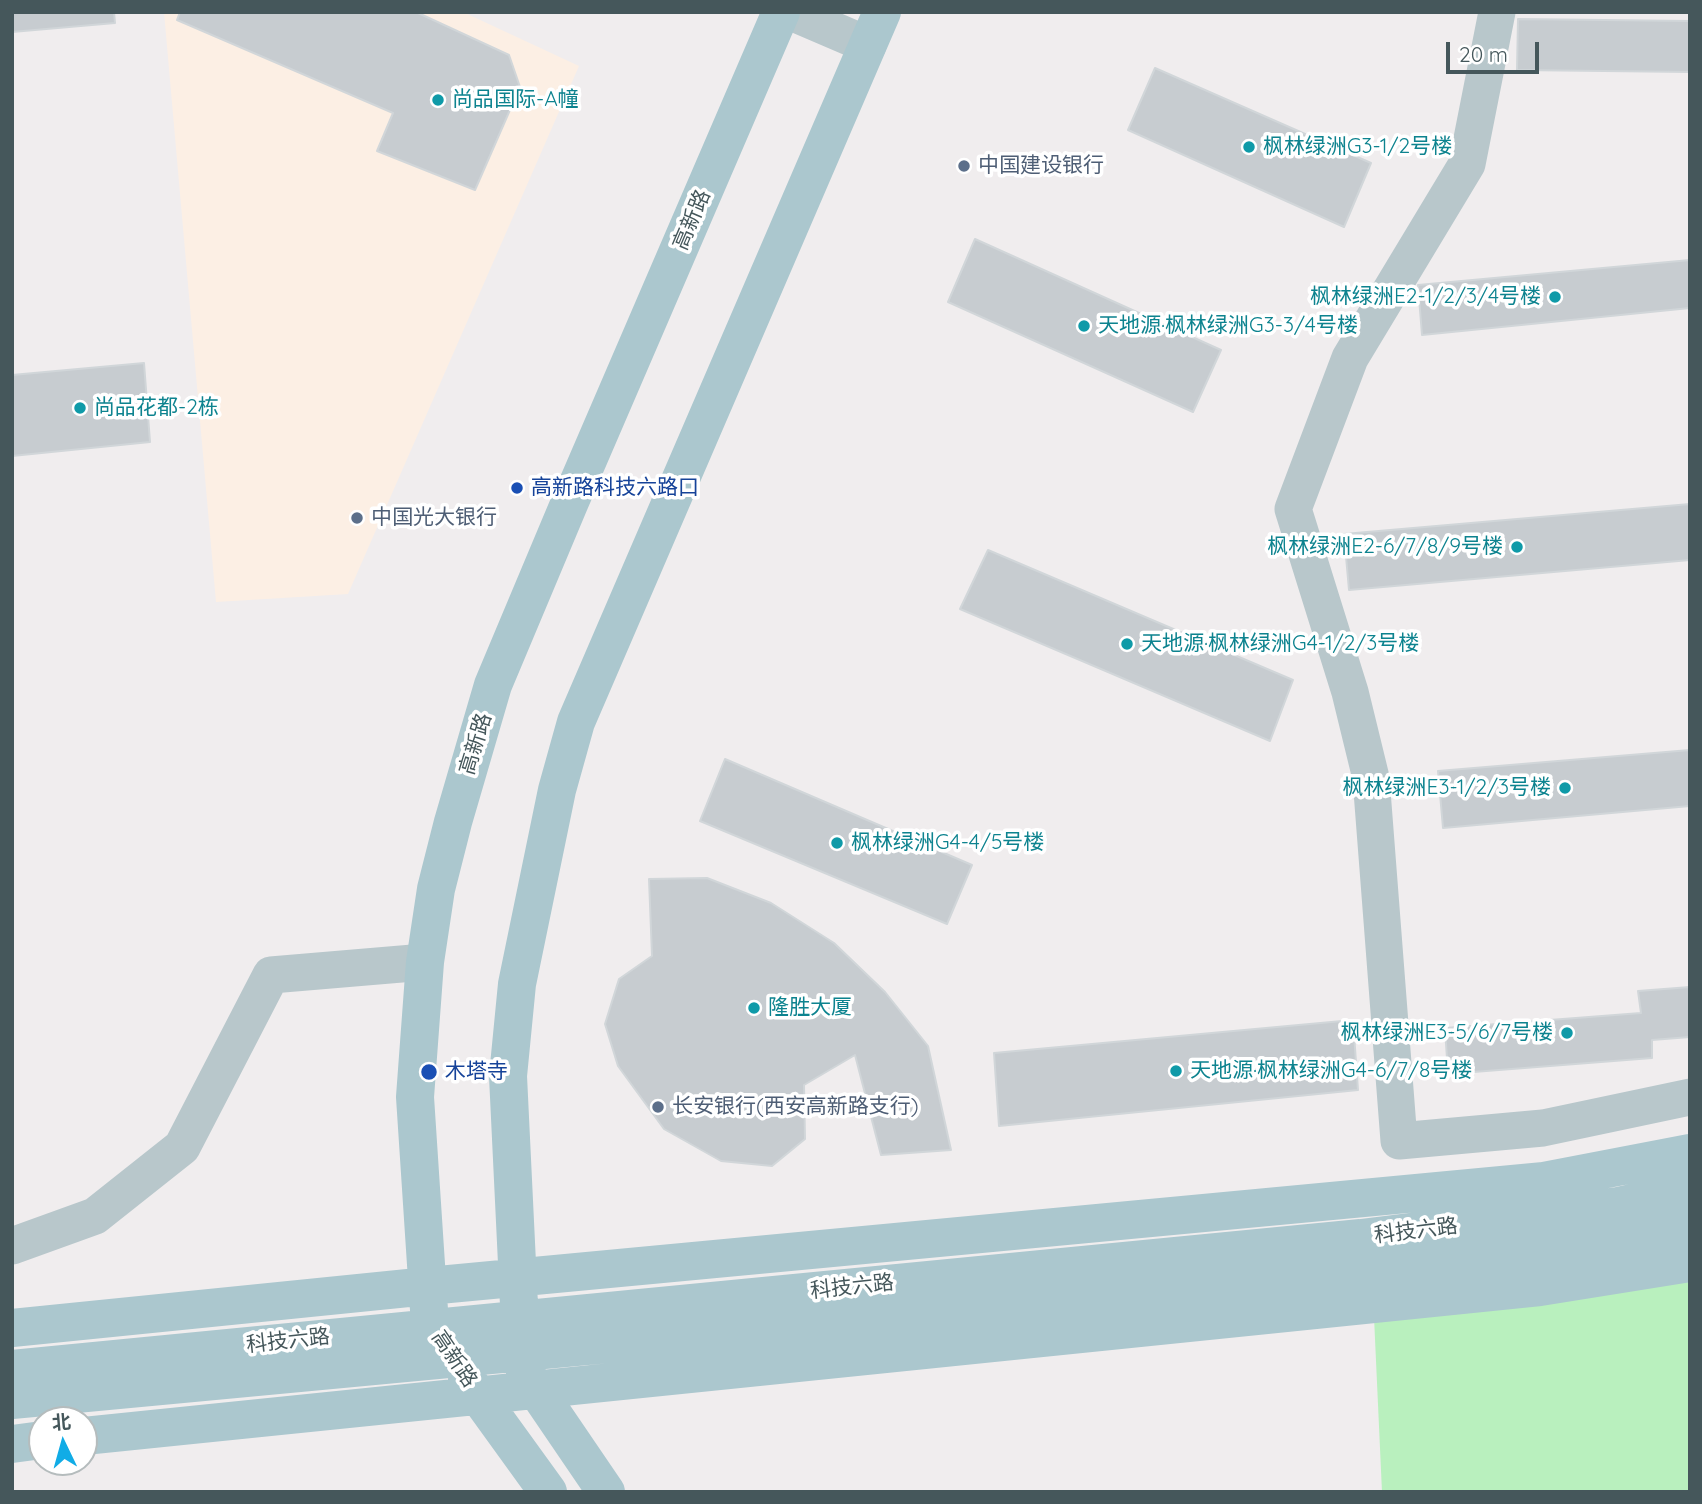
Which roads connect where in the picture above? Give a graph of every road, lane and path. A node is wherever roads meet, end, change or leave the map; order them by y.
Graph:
1 (781, 12) edge
2 (791, 12) edge
3 (1497, 12) edge
4 (875, 29) edge
5 (425, 962) junction
6 (1690, 1097) edge
7 (1690, 1153) edge
8 (1690, 1190) edge
9 (1690, 1225) edge
10 (12, 1246) edge
11 (1690, 1263) edge
12 (518, 1278) junction
13 (428, 1286) junction
14 (430, 1327) junction
15 (12, 1328) edge
16 (515, 1336) junction
17 (452, 1358) junction
18 (12, 1369) edge
19 (537, 1391) junction
20 (479, 1396) junction
21 (12, 1400) edge
22 (98, 1435) edge
23 (548, 1492) edge
24 (606, 1492) edge

1 - 5 main road, 高新路
2 - 4 street
3 - 6 street
4 - 12 main road
5 - 10 street
5 - 13 main road, 高新路
7 - 12 main road
8 - 16 main road, 科技六路
9 - 16 main road, 科技六路
11 - 19 main road
12 - 13 main road
12 - 16 main road
13 - 14 main road, 高新路
13 - 15 main road
14 - 16 main road, 科技六路
14 - 17 main road, 高新路
14 - 18 main road, 科技六路
16 - 17 main road, 科技六路
16 - 19 main road
17 - 20 main road, 高新路
17 - 21 main road, 科技六路
19 - 20 main road
19 - 24 main road
20 - 22 main road
20 - 23 main road, 高新路

